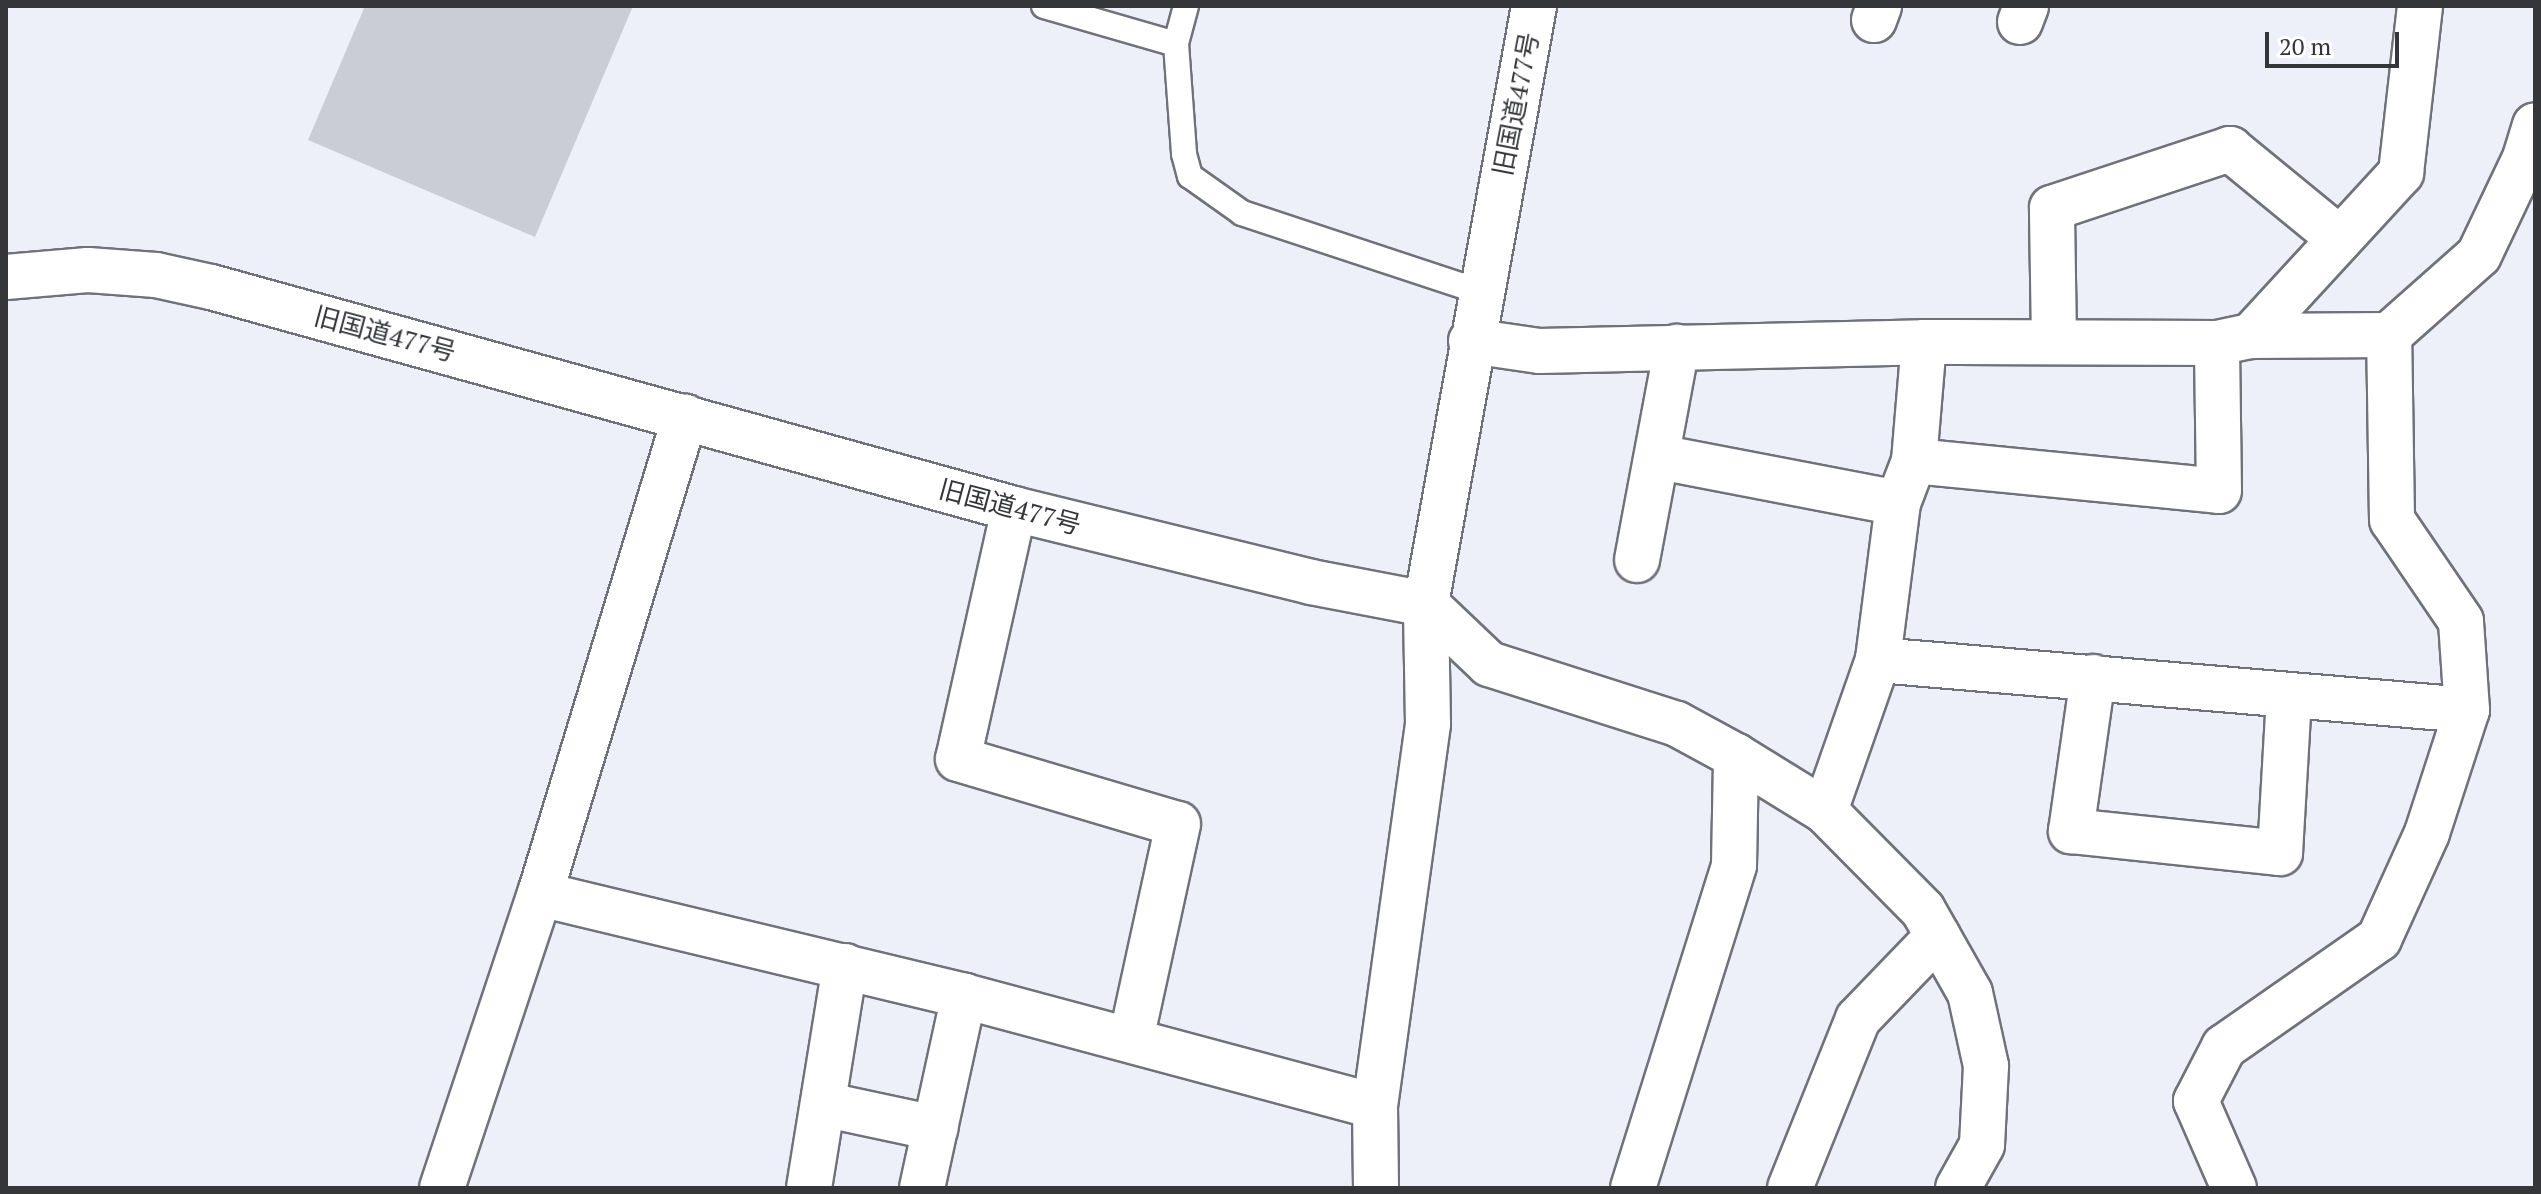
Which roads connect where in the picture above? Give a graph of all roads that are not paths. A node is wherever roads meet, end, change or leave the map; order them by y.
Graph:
1 (1044, 6) edge
2 (1186, 6) edge
3 (1534, 6) edge
4 (2420, 6) edge
5 (1176, 44) junction
6 (2535, 125) edge
7 (2340, 239) junction
8 (6, 277) edge
9 (1481, 292) junction
10 (2389, 335) junction
11 (2234, 340) junction
12 (1471, 341) junction
13 (2054, 341) junction
14 (1924, 342) junction
15 (1677, 347) junction
16 (685, 417) junction
17 (1659, 457) junction
18 (1914, 461) junction
19 (1898, 503) junction
20 (1014, 509) junction
21 (1637, 560) dead end
22 (1426, 604) junction
23 (1878, 660) junction
24 (2093, 677) junction
25 (2289, 697) junction
26 (2467, 710) junction
27 (1736, 756) junction
28 (1825, 811) junction
29 (540, 894) junction
30 (1938, 936) junction
31 (845, 966) junction
32 (964, 996) junction
33 (1131, 1039) junction
34 (823, 1104) junction
35 (1375, 1106) junction
36 (935, 1128) junction
37 (442, 1188) edge
38 (809, 1188) edge
39 (922, 1188) edge
40 (1376, 1188) edge
41 (1633, 1188) edge
42 (1790, 1188) edge
43 (1958, 1188) edge
44 (2234, 1188) edge

1 - 5 lane
2 - 5 lane
3 - 9 street, 旧国道477号
4 - 7 street
5 - 9 lane
6 - 10 street
7 - 11 street
7 - 13 street
8 - 16 street, 旧国道477号
9 - 12 street, 旧国道477号
10 - 11 street
10 - 26 street
11 - 13 street
11 - 18 street
12 - 15 street
12 - 22 street, 旧国道477号
13 - 14 street
14 - 15 street
14 - 18 street
15 - 17 street
16 - 20 street, 旧国道477号
16 - 29 street
17 - 19 street
17 - 21 street
18 - 19 street
19 - 23 street
20 - 22 street, 旧国道477号
20 - 33 street
22 - 27 street
22 - 35 street
23 - 24 street
23 - 28 street
24 - 25 street
24 - 25 street
25 - 26 street
26 - 44 street
27 - 28 street
27 - 41 street
28 - 30 street
29 - 31 street
29 - 37 street
30 - 42 street
30 - 43 street
31 - 32 street
31 - 34 street
32 - 33 street
32 - 36 street
33 - 35 street
34 - 36 street
34 - 38 street
35 - 40 street
36 - 39 street

